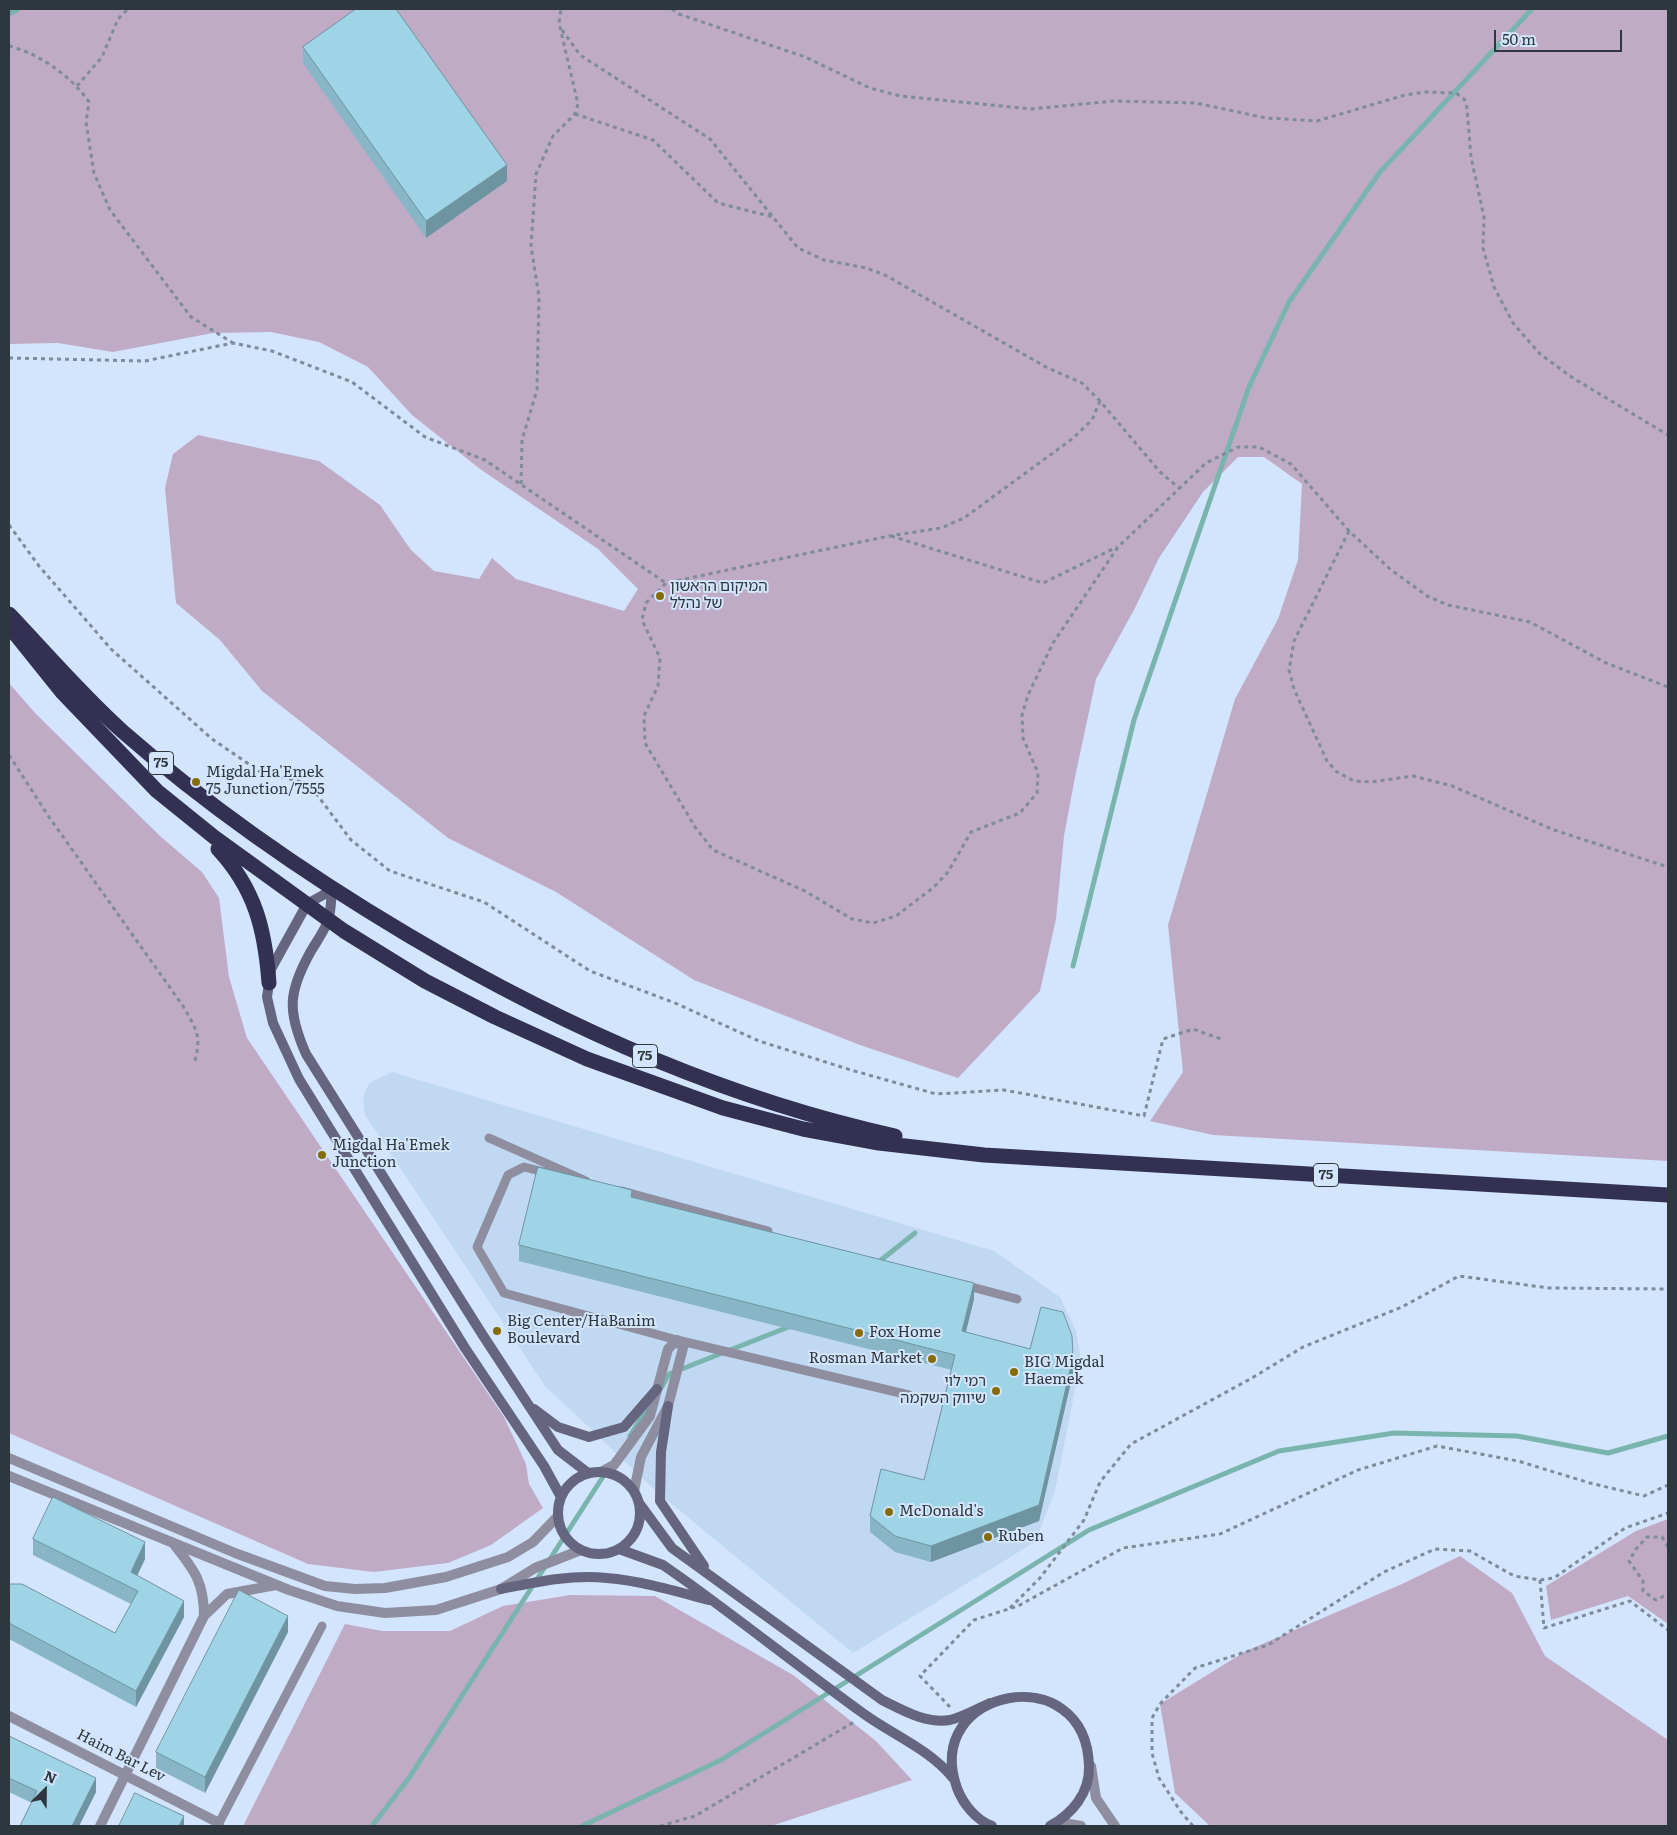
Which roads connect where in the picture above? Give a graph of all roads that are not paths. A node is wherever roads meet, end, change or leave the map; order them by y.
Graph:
1 (9, 614) edge
2 (9, 626) edge
3 (190, 818) junction
4 (332, 890) junction
5 (307, 904) junction
6 (328, 920) junction
7 (269, 982) junction
8 (489, 1138) dead end
9 (984, 1155) junction
10 (612, 1189) edge
11 (1668, 1195) edge
12 (776, 1234) edge
13 (950, 1281) edge
14 (1017, 1299) dead end
15 (677, 1340) junction
16 (657, 1389) junction
17 (909, 1395) dead end
18 (529, 1404) junction
19 (668, 1406) junction
20 (9, 1458) edge
21 (601, 1472) junction
22 (588, 1473) junction
23 (9, 1476) edge
24 (634, 1491) junction
25 (561, 1497) junction
26 (639, 1503) junction
27 (558, 1516) junction
28 (173, 1543) junction
29 (619, 1549) junction
30 (581, 1550) junction
31 (714, 1578) junction
32 (277, 1585) junction
33 (501, 1589) junction
34 (715, 1602) junction
35 (204, 1616) junction
36 (322, 1626) dead end
37 (990, 1703) junction
38 (9, 1716) edge
39 (1088, 1752) junction
40 (126, 1774) junction
41 (953, 1778) junction
42 (971, 1812) junction
43 (218, 1823) joint
44 (1054, 1824) edge
45 (100, 1826) edge
46 (982, 1826) edge
47 (992, 1826) edge
48 (1081, 1826) edge
49 (1115, 1826) edge

1 - 4 highway, 75
2 - 3 highway, 75
3 - 5 highway, 75
3 - 7 highway
4 - 5 main road
4 - 6 main road
4 - 9 highway, 75
5 - 6 highway, 75
5 - 7 main road
6 - 9 highway, 75
6 - 18 main road
7 - 25 main road
8 - 15 lane
9 - 11 highway, 75
10 - 12 lane
13 - 14 lane
15 - 16 street
15 - 17 lane
15 - 19 street
16 - 18 main road
16 - 21 street
18 - 22 main road
19 - 24 street
19 - 31 main road
20 - 27 street
21 - 22 main road
21 - 24 main road
22 - 25 main road
23 - 28 street
24 - 26 main road
25 - 27 main road
26 - 29 main road
26 - 31 main road
27 - 30 main road
28 - 32 street
28 - 35 street
29 - 30 main road
29 - 34 main road
30 - 33 street
31 - 37 main road
32 - 33 street
32 - 35 street
33 - 34 main road
34 - 41 main road
35 - 40 street
36 - 43 lane
37 - 39 main road
37 - 41 main road
38 - 40 street, Haim Bar Lev
39 - 44 main road
39 - 49 street
40 - 43 street, Haim Bar Lev
40 - 45 street
41 - 42 main road
42 - 46 main road
42 - 47 main road
44 - 48 street

